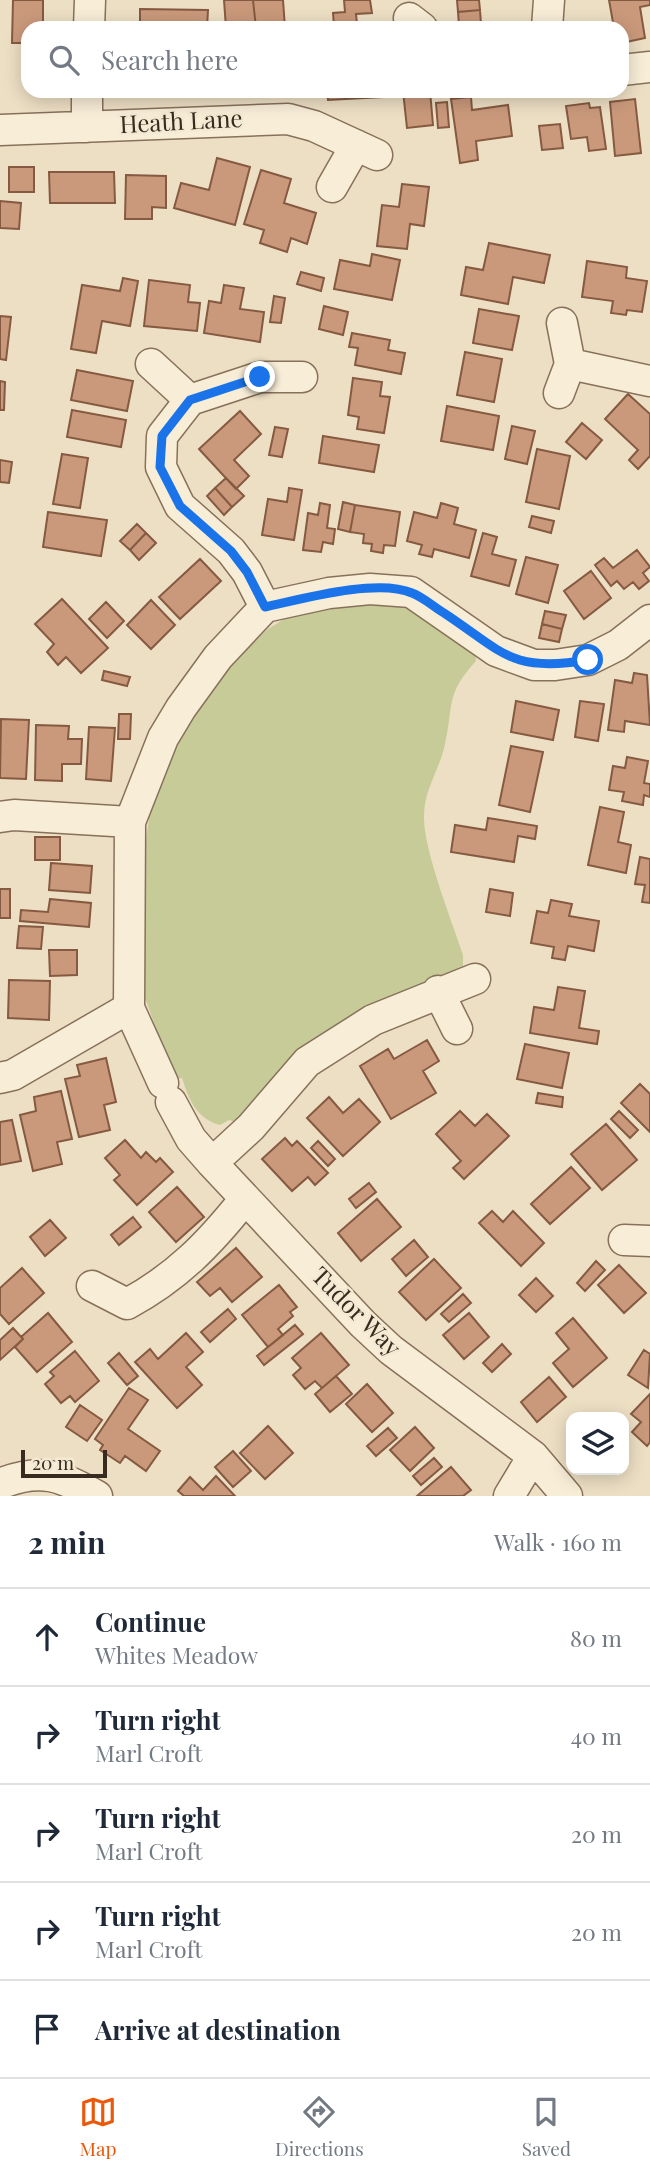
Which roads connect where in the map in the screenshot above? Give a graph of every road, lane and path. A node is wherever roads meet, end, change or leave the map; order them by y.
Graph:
1 (90, 0) edge
2 (549, 0) edge
3 (89, 21) edge
4 (548, 21) edge
5 (650, 66) edge
6 (629, 69) edge
7 (88, 98) edge
8 (87, 127) junction
9 (0, 130) edge
10 (332, 187) dead end
11 (562, 323) dead end
12 (570, 363) junction
13 (151, 364) dead end
14 (302, 377) dead end
15 (650, 381) edge
16 (559, 393) dead end
17 (190, 400) junction
18 (265, 607) junction
19 (650, 620) edge
20 (0, 817) edge
21 (130, 822) junction
22 (475, 979) dead end
23 (438, 992) junction
24 (129, 1008) junction
25 (457, 1029) dead end
26 (0, 1078) edge
27 (212, 1163) junction
28 (244, 1200) junction
29 (92, 1286) dead end
30 (533, 1455) junction
31 (0, 1483) edge
32 (97, 1496) edge
33 (509, 1496) edge
34 (566, 1496) edge

1 - 3 street
2 - 4 street
5 - 6 street
7 - 8 street
8 - 9 street, Heath Lane
8 - 10 street, Heath Lane
11 - 12 street
12 - 15 street
12 - 16 street
13 - 17 street
14 - 17 street
17 - 18 street
18 - 19 street
18 - 21 street
20 - 21 street
21 - 24 street
22 - 23 street
23 - 25 street
23 - 27 street
24 - 26 street
24 - 27 street, Tudor Way
27 - 28 street, Tudor Way
28 - 29 street
28 - 30 street, Tudor Way
30 - 33 street
30 - 34 street, Tudor Way
31 - 32 street

